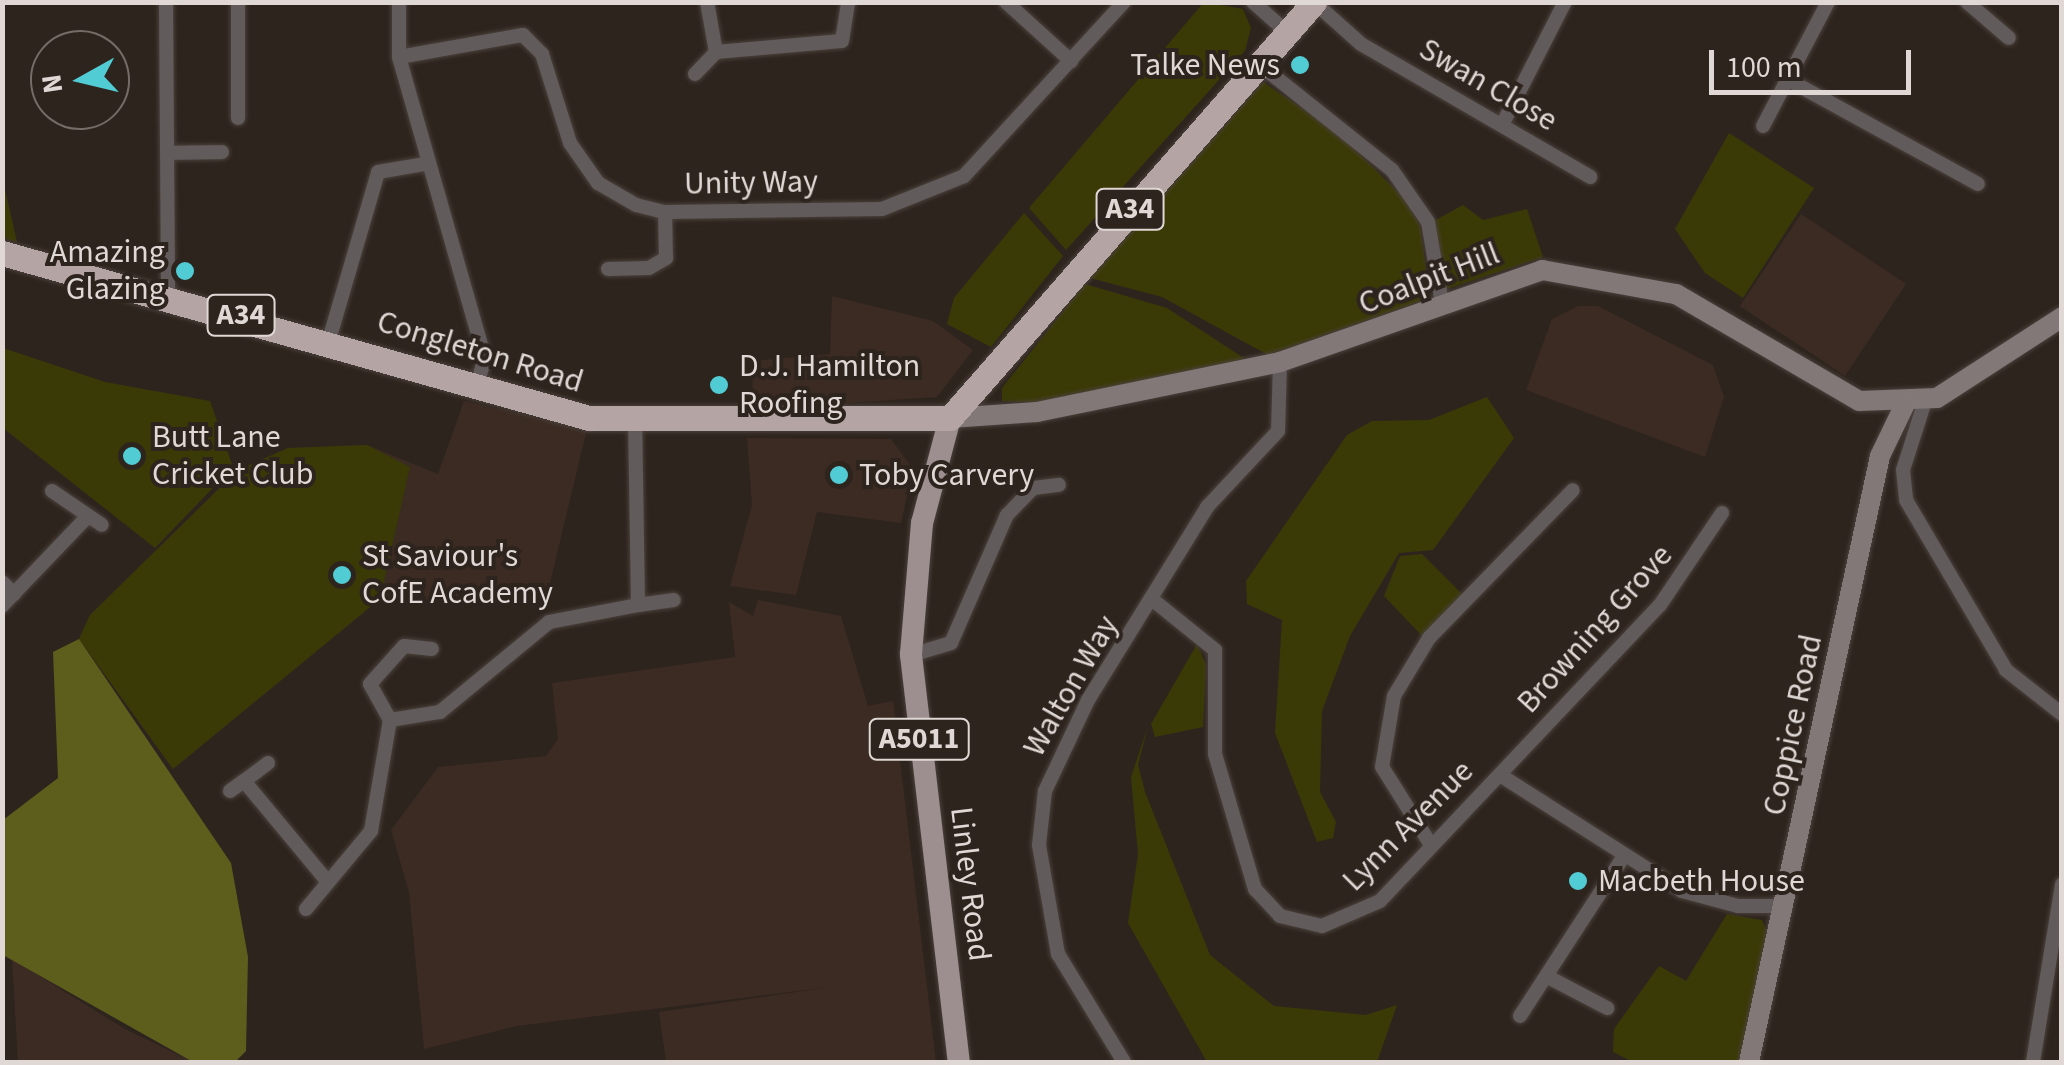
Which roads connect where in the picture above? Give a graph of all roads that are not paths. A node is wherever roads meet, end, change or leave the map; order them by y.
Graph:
1 (166, 2) edge
2 (238, 2) edge
3 (399, 2) edge
4 (707, 2) edge
5 (848, 2) edge
6 (1006, 2) edge
7 (1124, 2) edge
8 (1253, 2) edge
9 (1314, 2) edge
10 (1565, 2) edge
11 (1828, 2) edge
12 (1967, 2) edge
13 (1288, 33) junction
14 (2009, 38) dead end
15 (716, 52) junction
16 (398, 58) junction
17 (1071, 62) junction
18 (1259, 64) junction
19 (695, 74) dead end
20 (1785, 78) junction
21 (238, 118) dead end
22 (1503, 124) junction
23 (1763, 126) dead end
24 (222, 152) dead end
25 (167, 153) junction
26 (425, 164) junction
27 (1590, 177) dead end
28 (1978, 184) dead end
29 (665, 212) junction
30 (2, 253) edge
31 (608, 269) dead end
32 (168, 297) junction
33 (1442, 302) junction
34 (2062, 318) edge
35 (329, 340) junction
36 (1280, 362) junction
37 (978, 385) junction
38 (476, 387) junction
39 (1915, 402) junction
40 (997, 414) junction
41 (950, 418) junction
42 (635, 423) junction
43 (1059, 484) dead end
44 (1573, 490) dead end
45 (52, 491) dead end
46 (1722, 513) dead end
47 (2, 582) edge
48 (8, 600) edge
49 (674, 600) dead end
50 (1153, 600) junction
51 (638, 605) junction
52 (432, 649) dead end
53 (911, 655) junction
54 (2062, 714) edge
55 (390, 720) junction
56 (268, 763) dead end
57 (1500, 775) junction
58 (244, 781) junction
59 (230, 791) dead end
60 (1432, 844) junction
61 (1624, 856) junction
62 (328, 882) junction
63 (2062, 884) edge
64 (1786, 906) junction
65 (306, 909) dead end
66 (1548, 977) junction
67 (1607, 1008) dead end
68 (1520, 1016) dead end
69 (960, 1062) edge
70 (1124, 1062) edge
71 (1749, 1062) edge
72 (2034, 1062) edge

1 - 25 street
2 - 21 street
3 - 16 street
4 - 15 street
5 - 15 street
6 - 17 street
7 - 17 street, Unity Way
8 - 13 street
9 - 13 highway, A34
9 - 22 street, Swan Close
10 - 22 street
11 - 20 street
12 - 14 street
13 - 18 highway, A34
15 - 19 street
16 - 26 street
16 - 29 street, Unity Way
17 - 29 street, Unity Way
18 - 33 street
18 - 37 highway, A34
20 - 23 street
20 - 28 street
22 - 27 street, Swan Close
24 - 25 street
25 - 32 street
26 - 35 street
26 - 38 street
29 - 31 street
30 - 32 highway, Congleton Road / A34
32 - 35 highway, Congleton Road / A34
33 - 36 street, Coalpit Hill
33 - 39 street, Coalpit Hill
34 - 39 street
35 - 38 highway, Congleton Road / A34
36 - 40 street, Coalpit Hill
36 - 50 street, Walton Way
37 - 40 street
37 - 41 highway, A34
38 - 42 highway, Congleton Road / A34
39 - 54 street
39 - 64 street, Coppice Road
40 - 41 street, Coalpit Hill
41 - 42 highway, Congleton Road / A34
41 - 53 main road, Linley Road / A5011
42 - 51 street
43 - 53 street
44 - 60 street
45 - 48 street
46 - 57 street, Browning Grove
47 - 48 street
49 - 51 street
50 - 60 street, Lynn Avenue
50 - 70 street, Walton Way
51 - 55 street
52 - 55 street
53 - 69 main road, Linley Road / A5011
55 - 62 street
56 - 58 street
57 - 60 street, Lynn Avenue
57 - 61 street, Lynn Avenue
58 - 59 street
58 - 62 street
61 - 64 street, Lynn Avenue
61 - 66 street
62 - 65 street
63 - 72 street
64 - 71 street, Coppice Road
66 - 67 street
66 - 68 street

